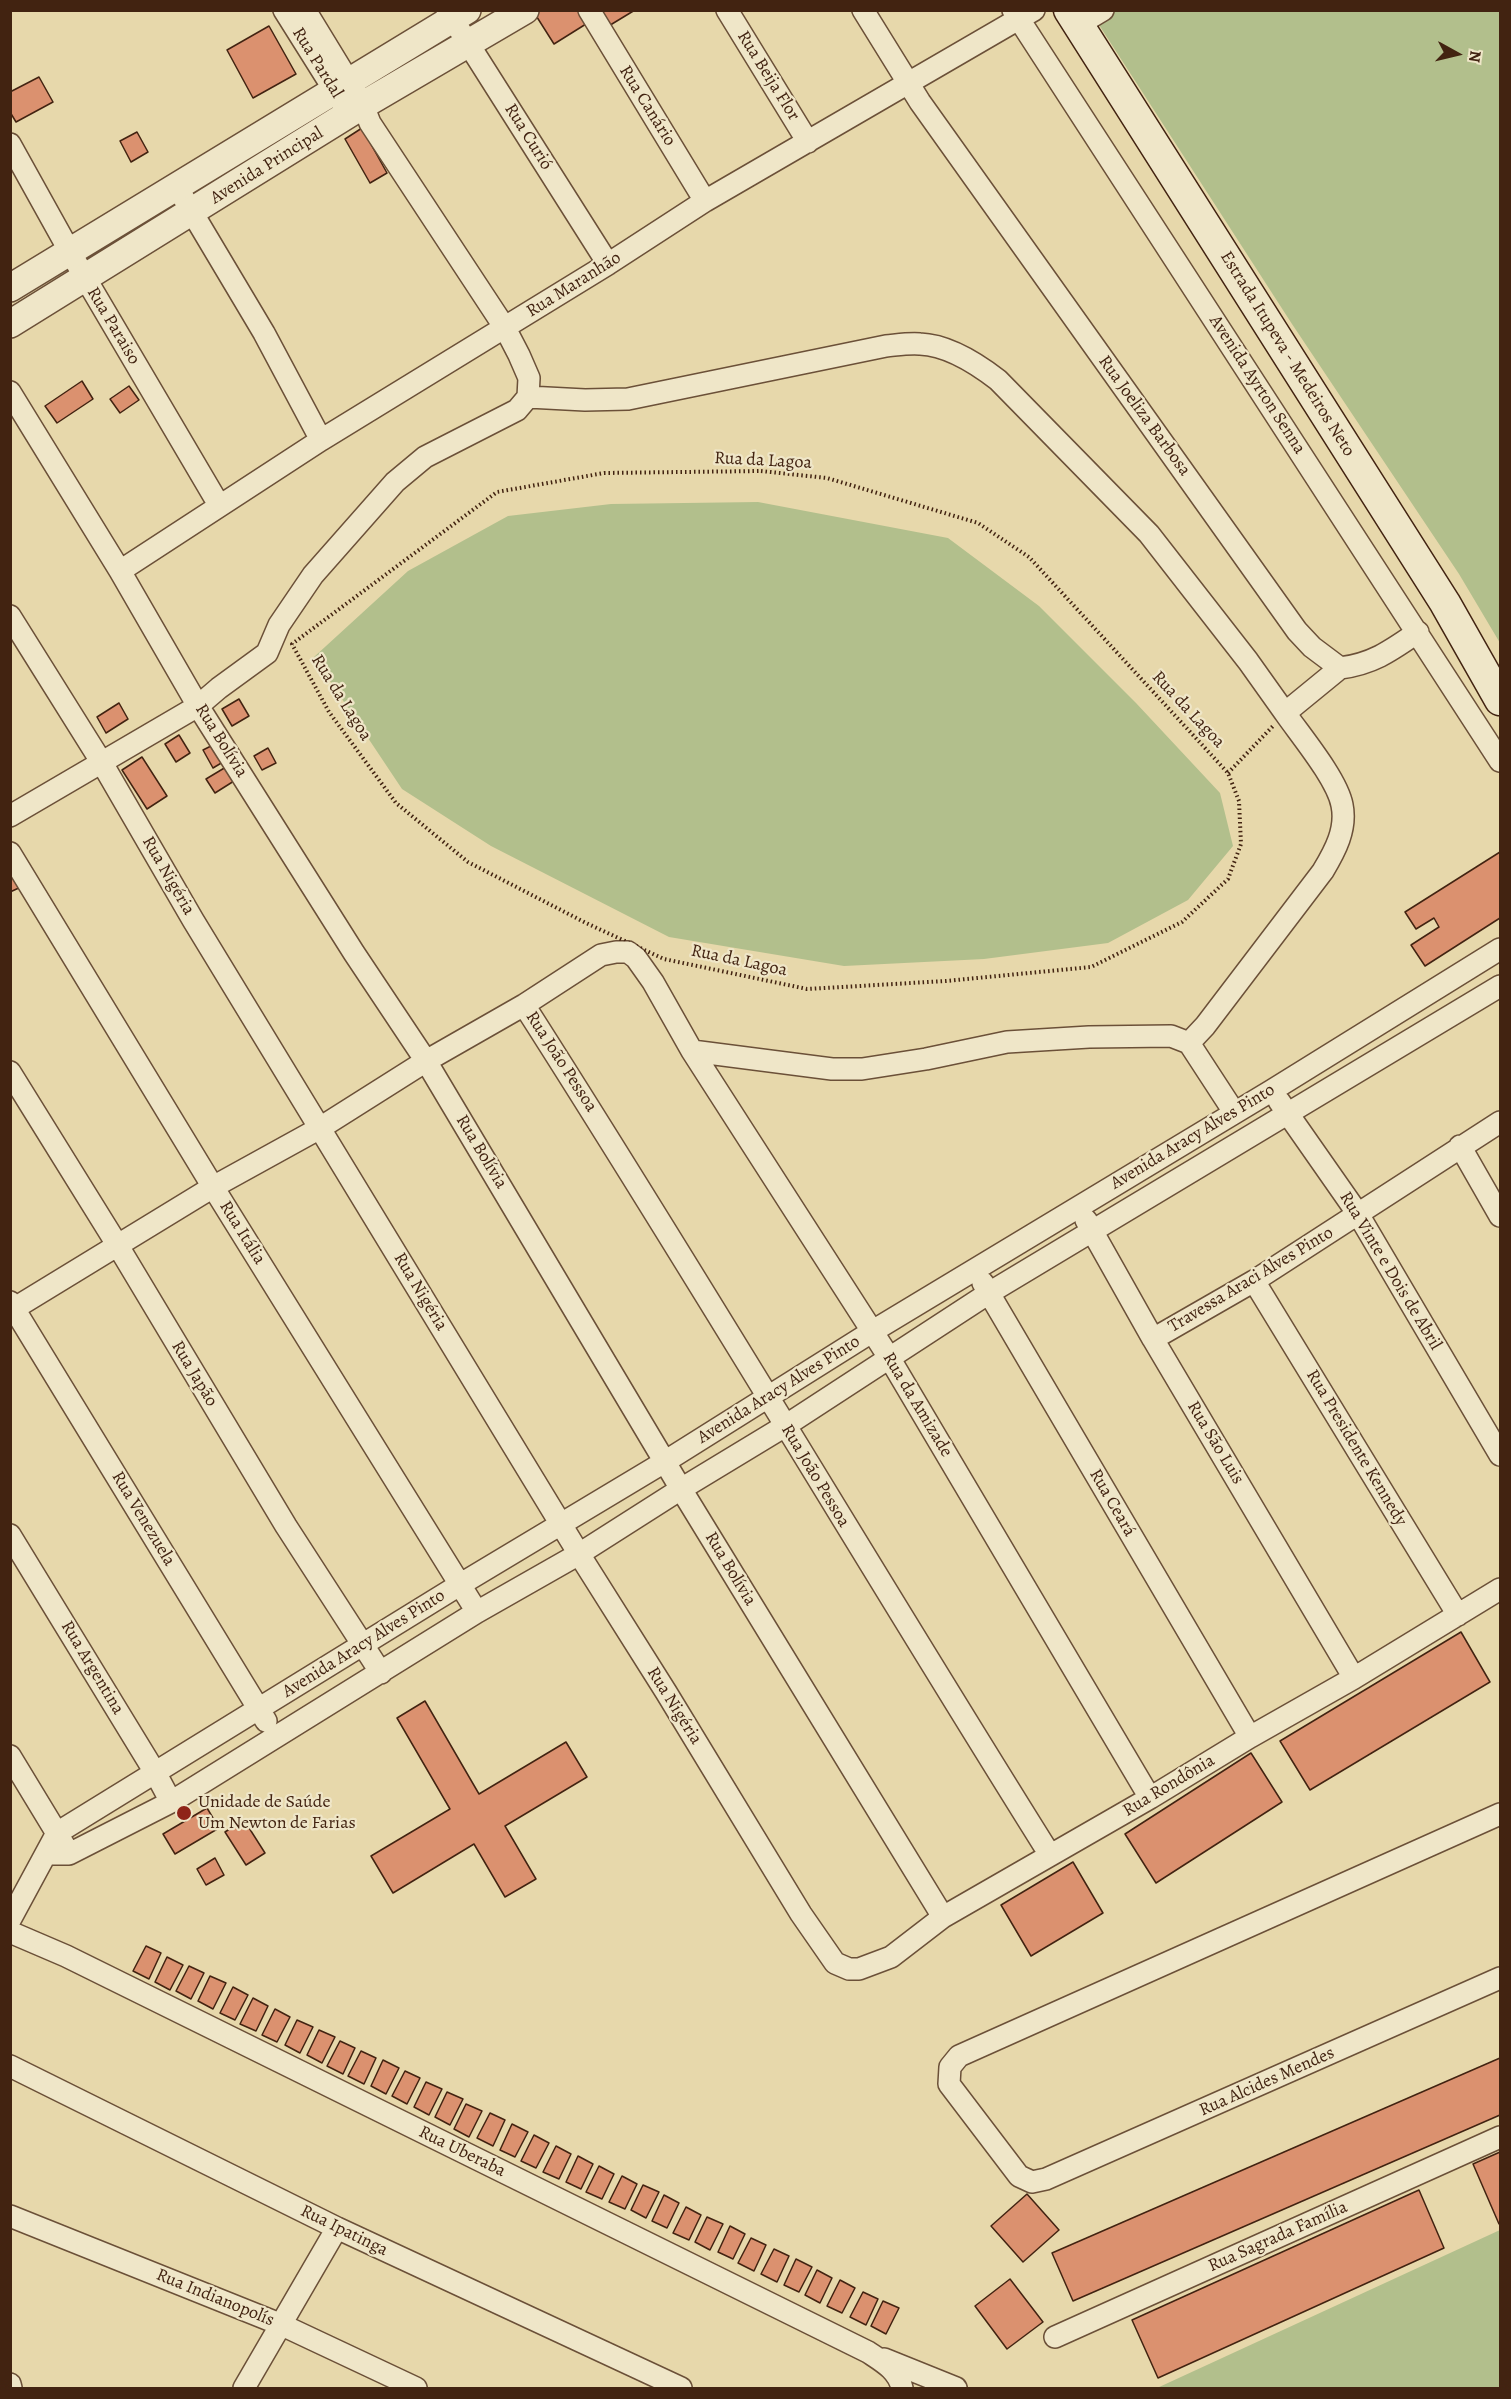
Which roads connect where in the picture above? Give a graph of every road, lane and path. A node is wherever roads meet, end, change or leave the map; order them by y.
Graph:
1 (284, 10) edge
2 (304, 10) edge
3 (525, 10) edge
4 (589, 10) edge
5 (727, 10) edge
6 (863, 10) edge
7 (456, 13) edge
8 (1022, 14) edge
9 (1083, 15) edge
10 (469, 44) junction
11 (909, 83) junction
12 (341, 86) junction
13 (361, 114) junction
14 (808, 142) junction
15 (10, 144) edge
16 (177, 187) junction
17 (705, 201) junction
18 (191, 213) junction
19 (70, 252) junction
20 (608, 264) junction
21 (85, 278) junction
22 (10, 288) edge
23 (10, 324) edge
24 (505, 328) junction
25 (10, 392) edge
26 (528, 397) junction
27 (321, 440) junction
28 (219, 505) junction
29 (120, 571) junction
30 (10, 616) edge
31 (1418, 632) junction
32 (1340, 668) junction
33 (1500, 700) edge
34 (198, 705) junction
35 (1285, 713) junction
36 (1500, 761) edge
37 (102, 763) junction
38 (1228, 773) junction
39 (10, 816) edge
40 (10, 853) edge
41 (1492, 954) edge
42 (1500, 984) edge
43 (524, 1005) junction
44 (1190, 1043) junction
45 (692, 1051) junction
46 (426, 1061) junction
47 (10, 1072) edge
48 (1271, 1091) junction
49 (1234, 1112) junction
50 (1287, 1112) junction
51 (1500, 1122) edge
52 (320, 1128) junction
53 (1460, 1146) junction
54 (213, 1187) junction
55 (1077, 1206) junction
56 (1358, 1214) junction
57 (1500, 1216) edge
58 (1092, 1231) junction
59 (118, 1246) junction
60 (975, 1269) junction
61 (1254, 1281) junction
62 (989, 1293) junction
63 (12, 1307) edge
64 (873, 1331) junction
65 (1153, 1339) junction
66 (890, 1359) junction
67 (768, 1397) junction
68 (785, 1426) junction
69 (1500, 1455) edge
70 (666, 1461) junction
71 (681, 1489) junction
72 (561, 1525) junction
73 (10, 1535) edge
74 (579, 1554) junction
75 (461, 1584) junction
76 (1500, 1589) edge
77 (477, 1612) junction
78 (1458, 1615) junction
79 (364, 1646) junction
80 (381, 1673) junction
81 (1354, 1678) junction
82 (259, 1709) junction
83 (276, 1737) junction
84 (1250, 1737) junction
85 (10, 1756) edge
86 (156, 1774) junction
87 (1150, 1798) junction
88 (171, 1802) junction
89 (1500, 1814) edge
90 (57, 1833) junction
91 (46, 1854) junction
92 (69, 1854) junction
93 (1050, 1855) junction
94 (943, 1917) junction
95 (10, 1920) edge
96 (10, 1932) edge
97 (835, 1963) joint
98 (1500, 1978) edge
99 (10, 2066) edge
100 (1500, 2137) edge
101 (10, 2216) edge
102 (337, 2228) junction
103 (282, 2325) junction
104 (1055, 2337) dead end
105 (868, 2352) junction
106 (10, 2384) edge
107 (11, 2388) edge
108 (244, 2388) edge
109 (416, 2388) edge
110 (681, 2388) edge
111 (902, 2388) edge
112 (956, 2388) edge

1 - 12 street, Rua Pardal
2 - 12 street, Rua Pardal
3 - 10 street, Avenida Principal
4 - 17 street, Rua Canário
5 - 14 street, Rua Beija Flor
6 - 11 street, Rua Joeliza Barbosa
7 - 10 street, Rua Curió
7 - 12 street, Avenida Principal
8 - 11 street, Rua Maranhão
8 - 31 street, Avenida Ayrton Senna
9 - 33 main road, Estrada Itupeva - Medeiros Neto
10 - 13 street, Avenida Principal
10 - 20 street, Rua Curió
11 - 14 street, Rua Maranhão
11 - 32 street, Rua Joeliza Barbosa
12 - 13 street
12 - 16 street, Avenida Principal
13 - 18 street, Avenida Principal
13 - 24 street
14 - 17 street, Rua Maranhão
15 - 19 street, Rua Paraiso
16 - 18 street
16 - 19 street, Avenida Principal
17 - 20 street, Rua Maranhão
18 - 21 street, Avenida Principal
18 - 27 street
19 - 21 street, Rua Paraiso
19 - 22 street, Avenida Principal
20 - 24 street, Rua Maranhão
21 - 23 street, Avenida Principal
21 - 28 street, Rua Paraiso
24 - 26 street
24 - 27 street, Rua Maranhão
25 - 29 street, Rua Bolívia
26 - 34 street
26 - 35 street
27 - 28 street, Rua Maranhão
28 - 29 street, Rua Maranhão
29 - 34 street, Rua Bolívia
30 - 37 street, Rua Nigéria
31 - 32 street
31 - 36 street, Avenida Ayrton Senna
32 - 35 street
34 - 37 street
34 - 46 street, Rua Bolívia
35 - 38 path
35 - 44 street
37 - 39 street
37 - 52 street, Rua Nigéria
38 - 38 path, Rua da Lagoa
40 - 54 street, Rua Itália
41 - 42 street
41 - 48 street, Avenida Aracy Alves Pinto
42 - 50 street, Avenida Aracy Alves Pinto
43 - 45 street, Rua da Amizade
43 - 46 street
43 - 67 street, Rua João Pessoa
44 - 45 street
44 - 49 street
45 - 64 street, Rua da Amizade
46 - 52 street
46 - 70 street, Rua Bolívia
47 - 59 street, Rua Japão
48 - 49 street, Avenida Aracy Alves Pinto
48 - 50 street, Rua Vinte e Dois de Abril
49 - 55 street, Avenida Aracy Alves Pinto
50 - 56 street, Rua Vinte e Dois de Abril
50 - 58 street, Avenida Aracy Alves Pinto
51 - 53 street, Travessa Araci Alves Pinto
52 - 54 street
52 - 72 street, Rua Nigéria
53 - 56 street, Travessa Araci Alves Pinto
53 - 57 street
54 - 59 street
54 - 75 street, Rua Itália
55 - 58 street, Rua São Luis
55 - 60 street, Avenida Aracy Alves Pinto
56 - 61 street, Travessa Araci Alves Pinto
56 - 69 street, Rua Vinte e Dois de Abril
58 - 62 street, Avenida Aracy Alves Pinto
58 - 65 street, Rua São Luis
59 - 63 street
59 - 79 street, Rua Japão
60 - 62 street, Rua Ceará
60 - 64 street, Avenida Aracy Alves Pinto
61 - 65 street, Travessa Araci Alves Pinto
61 - 78 street, Rua Presidente Kennedy
62 - 66 street, Avenida Aracy Alves Pinto
62 - 84 street, Rua Ceará
63 - 82 street, Rua Venezuela
64 - 66 street, Rua da Amizade
64 - 67 street, Avenida Aracy Alves Pinto
65 - 81 street, Rua São Luis
66 - 68 street, Avenida Aracy Alves Pinto
66 - 87 street, Rua da Amizade
67 - 68 street, Rua João Pessoa
67 - 70 street, Avenida Aracy Alves Pinto
68 - 71 street, Avenida Aracy Alves Pinto
68 - 93 street, Rua João Pessoa
70 - 71 street, Rua Bolívia
70 - 72 street, Avenida Aracy Alves Pinto
71 - 74 street, Avenida Aracy Alves Pinto
71 - 94 street, Rua Bolívia
72 - 74 street, Rua Nigéria
72 - 75 street, Avenida Aracy Alves Pinto
73 - 86 street, Rua Argentina
74 - 77 street, Avenida Aracy Alves Pinto
74 - 97 street, Rua Nigéria
75 - 77 street, Rua Itália
75 - 79 street, Avenida Aracy Alves Pinto
76 - 78 street, Rua Rondônia
77 - 80 street, Avenida Aracy Alves Pinto
78 - 81 street, Rua Rondônia
79 - 80 street, Rua Japão
79 - 82 street, Avenida Aracy Alves Pinto
80 - 83 street, Avenida Aracy Alves Pinto
81 - 84 street, Rua Rondônia
82 - 83 street, Rua Venezuela
82 - 86 street, Avenida Aracy Alves Pinto
83 - 88 street, Avenida Aracy Alves Pinto
84 - 87 street, Rua Rondônia
85 - 90 street
86 - 88 street, Rua Argentina
86 - 90 street, Avenida Aracy Alves Pinto
87 - 93 street, Rua Rondônia
88 - 92 street, Avenida Aracy Alves Pinto
89 - 98 street, Rua Alcides Mendes
90 - 91 street
90 - 92 street
91 - 92 street
91 - 95 street
93 - 94 street, Rua Rondônia
94 - 97 street, Rua Rondônia
96 - 105 street, Rua Uberaba
99 - 102 street, Rua Ipatinga
100 - 104 street, Rua Sagrada Família
101 - 103 street, Rua Indianopolís
102 - 103 street
102 - 110 street, Rua Ipatinga
103 - 108 street
103 - 109 street, Rua Indianopolís
105 - 111 street, Rua Uberaba
105 - 112 street
106 - 107 street

